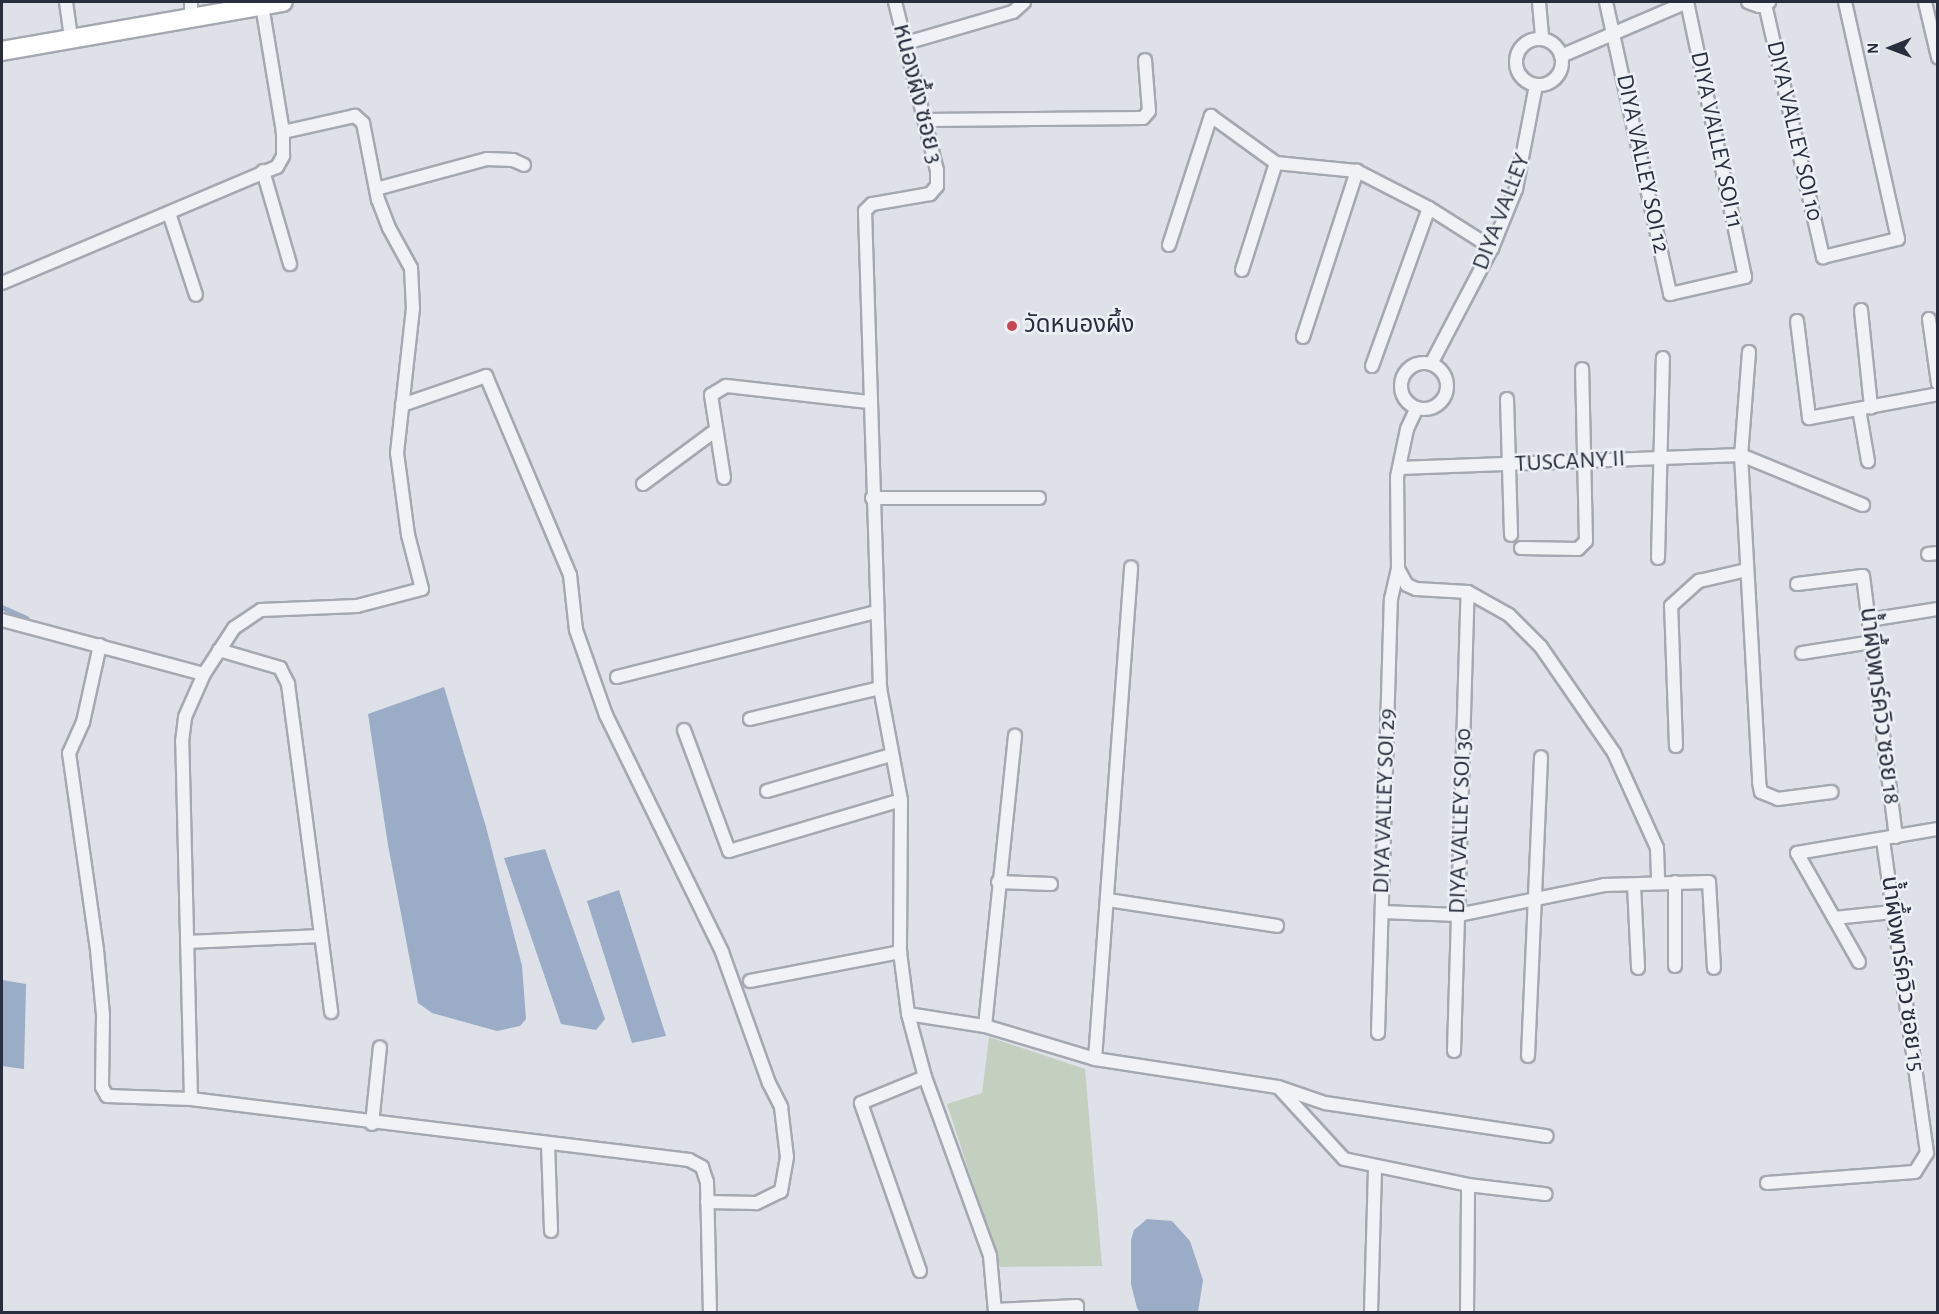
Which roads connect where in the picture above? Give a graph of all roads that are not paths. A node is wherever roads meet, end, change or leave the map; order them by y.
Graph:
1 (66, 2) edge
2 (283, 2) edge
3 (895, 2) edge
4 (1024, 2) edge
5 (1539, 2) edge
6 (1606, 2) edge
7 (1687, 2) edge
8 (1748, 2) edge
9 (1845, 2) edge
10 (1767, 3) edge
11 (262, 5) junction
12 (1930, 7) edge
13 (191, 10) edge
14 (1613, 34) junction
15 (71, 36) junction
16 (1542, 39) junction
17 (906, 43) junction
18 (2, 51) edge
19 (1561, 56) junction
20 (1938, 57) edge
21 (1145, 60) dead end
22 (1536, 85) junction
23 (925, 120) junction
24 (283, 132) junction
25 (1276, 163) junction
26 (524, 165) dead end
27 (263, 171) junction
28 (1357, 171) junction
29 (376, 189) junction
30 (1429, 208) junction
31 (169, 213) junction
32 (1169, 245) dead end
33 (1492, 248) junction
34 (290, 264) dead end
35 (1242, 270) dead end
36 (2, 283) edge
37 (1670, 294) joint
38 (196, 295) dead end
39 (1861, 310) dead end
40 (1929, 319) dead end
41 (1797, 321) dead end
42 (1303, 337) dead end
43 (1749, 352) dead end
44 (1663, 358) dead end
45 (1431, 364) junction
46 (1372, 366) dead end
47 (1582, 369) dead end
48 (1938, 383) edge
49 (1938, 394) edge
50 (1507, 399) dead end
51 (869, 402) junction
52 (402, 405) junction
53 (1417, 408) junction
54 (1865, 408) junction
55 (716, 430) junction
56 (1741, 455) junction
57 (1661, 457) junction
58 (1868, 461) dead end
59 (1586, 463) junction
60 (1508, 465) junction
61 (1399, 468) junction
62 (724, 478) dead end
63 (643, 484) dead end
64 (872, 498) junction
65 (1039, 498) dead end
66 (1863, 505) dead end
67 (1511, 535) dead end
68 (1521, 548) dead end
69 (1658, 558) dead end
70 (1131, 567) dead end
71 (1398, 569) junction
72 (1747, 570) junction
73 (1797, 584) dead end
74 (1468, 592) junction
75 (1938, 609) edge
76 (876, 612) junction
77 (2, 620) edge
78 (1869, 620) junction
79 (1872, 642) junction
80 (100, 645) junction
81 (219, 650) junction
82 (1802, 653) dead end
83 (204, 674) junction
84 (617, 677) dead end
85 (880, 688) junction
86 (750, 719) dead end
87 (684, 730) dead end
88 (1015, 736) dead end
89 (1676, 746) dead end
90 (891, 756) junction
91 (1541, 757) dead end
92 (767, 791) dead end
93 (1832, 792) dead end
94 (901, 800) junction
95 (1938, 829) edge
96 (1889, 838) junction
97 (998, 882) junction
98 (1658, 882) junction
99 (1675, 882) junction
100 (1051, 884) dead end
101 (1634, 885) junction
102 (1108, 900) junction
103 (1533, 900) junction
104 (1382, 912) junction
105 (1893, 912) junction
106 (1458, 915) junction
107 (1834, 918) junction
108 (1277, 926) dead end
109 (321, 936) junction
110 (187, 942) junction
111 (900, 952) junction
112 (1859, 962) dead end
113 (1675, 966) dead end
114 (1638, 968) dead end
115 (1714, 968) dead end
116 (750, 981) dead end
117 (331, 1012) dead end
118 (908, 1014) junction
119 (985, 1026) junction
120 (1378, 1033) dead end
121 (380, 1047) dead end
122 (1454, 1051) dead end
123 (1528, 1056) dead end
124 (1095, 1059) junction
125 (926, 1077) junction
126 (1278, 1087) junction
127 (191, 1099) junction
128 (372, 1124) junction
129 (1547, 1136) dead end
130 (548, 1144) junction
131 (1375, 1166) junction
132 (1767, 1183) dead end
133 (1468, 1185) junction
134 (1545, 1194) dead end
135 (707, 1202) junction
136 (551, 1231) dead end
137 (920, 1271) dead end
138 (995, 1311) edge
139 (710, 1312) edge
140 (1077, 1312) edge
141 (1371, 1312) edge
142 (1467, 1312) edge

1 - 15 street
2 - 11 main road
3 - 17 street, หนองผึ้ง ซอย 3
4 - 17 street
5 - 16 street
6 - 14 street, DIYA VALLEY SOI 12
7 - 14 street
7 - 37 street, DIYA VALLEY SOI 11
8 - 10 street
9 - 10 street, DIYA VALLEY SOI 10
11 - 13 main road
11 - 24 street
12 - 20 street
13 - 15 main road
14 - 19 street
14 - 37 street, DIYA VALLEY SOI 12
15 - 18 main road
16 - 19 street
16 - 22 street
17 - 23 street, หนองผึ้ง ซอย 3
19 - 22 street
21 - 23 street
22 - 33 street, DIYA VALLEY
23 - 51 street, หนองผึ้ง ซอย 3
24 - 27 street
24 - 29 street
25 - 28 street
25 - 32 street
25 - 35 street
26 - 29 street
27 - 31 street
27 - 34 street
28 - 30 street
28 - 42 street
29 - 52 street
30 - 33 street
30 - 46 street
31 - 36 street
31 - 38 street
33 - 45 street, DIYA VALLEY
39 - 54 street
40 - 48 street
41 - 54 street
43 - 56 street
44 - 57 street
45 - 53 street
45 - 53 street
47 - 59 street
49 - 54 street
50 - 60 street
51 - 55 street
51 - 64 street
52 - 81 street
52 - 135 street
53 - 61 street
54 - 58 street
55 - 62 street
55 - 63 street
56 - 57 street, TUSCANY II
56 - 66 street
56 - 72 street
57 - 59 street, TUSCANY II
57 - 69 street
59 - 60 street, TUSCANY II
59 - 68 street
60 - 61 street, TUSCANY II
60 - 67 street
61 - 71 street
64 - 65 street
64 - 76 street
70 - 102 street
71 - 74 street
71 - 104 street, DIYA VALLEY SOI 29
72 - 89 street
72 - 93 street
73 - 78 street, น้ำผึ้งพาร์ควิว ซอย 18
74 - 98 street
74 - 106 street, DIYA VALLEY SOI 30
75 - 78 street
76 - 84 street
76 - 85 street
77 - 80 street
78 - 79 street, น้ำผึ้งพาร์ควิว ซอย 18
79 - 82 street
79 - 96 street, น้ำผึ้งพาร์ควิว ซอย 18
80 - 83 street
80 - 127 street
81 - 83 street
81 - 109 street
83 - 110 street
85 - 86 street
85 - 90 street
87 - 94 street
88 - 97 street
90 - 92 street
90 - 94 street
91 - 103 street
94 - 111 street
95 - 96 street
96 - 105 street, น้ำผึ้งพาร์ควิว ซอย 15
96 - 107 street
97 - 100 street
97 - 119 street
98 - 99 street
98 - 101 street
99 - 113 street
99 - 115 street
101 - 103 street
101 - 114 street
102 - 108 street
102 - 124 street
103 - 106 street
103 - 123 street
104 - 106 street
104 - 120 street, DIYA VALLEY SOI 29
105 - 107 street
105 - 132 street, น้ำผึ้งพาร์ควิว ซอย 15
106 - 122 street, DIYA VALLEY SOI 30
107 - 112 street
109 - 110 street
109 - 117 street
110 - 127 street
111 - 116 street
111 - 118 street
118 - 119 street
118 - 125 street
119 - 124 street
121 - 128 street
124 - 126 street
125 - 137 street
125 - 138 street
126 - 129 street
126 - 131 street
127 - 128 street
128 - 130 street
130 - 135 street
130 - 136 street
131 - 133 street
131 - 141 street
133 - 134 street
133 - 142 street
135 - 139 street
138 - 140 street

